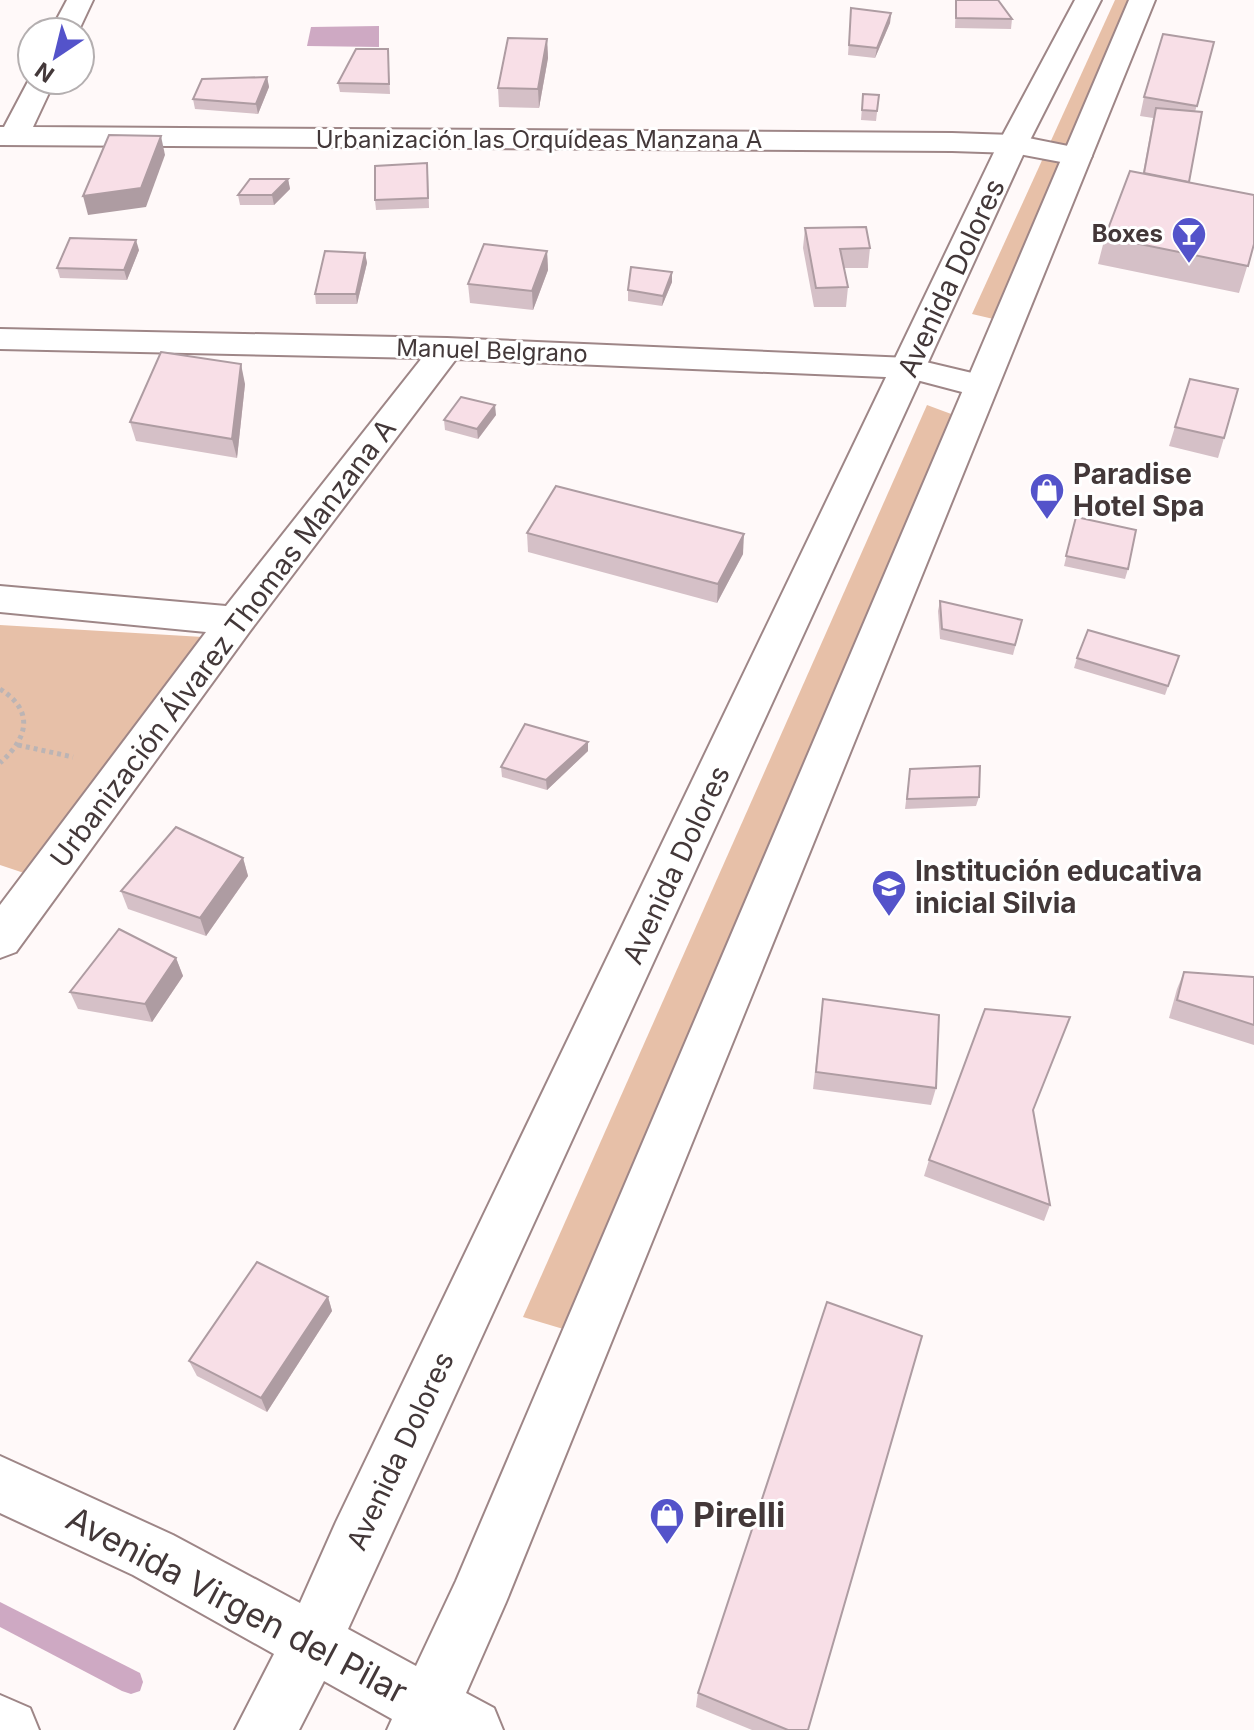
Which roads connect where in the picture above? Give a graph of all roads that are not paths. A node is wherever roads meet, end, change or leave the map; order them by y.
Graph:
1 (1088, 0) edge
2 (1142, 0) edge
3 (31, 96) edge
4 (7, 136) edge
5 (1013, 144) junction
6 (1077, 156) junction
7 (0, 339) edge
8 (447, 348) junction
9 (909, 368) junction
10 (981, 386) junction
11 (0, 599) edge
12 (236, 621) junction
13 (4, 925) edge
14 (0, 1484) edge
15 (313, 1641) junction
16 (275, 1715) edge
17 (440, 1722) edge
18 (0, 1725) edge
19 (8, 1730) edge

1 - 5 main road, Avenida Dolores
2 - 6 main road
3 - 4 main road
4 - 5 main road, Urbanización las Orquídeas Manzana A
5 - 6 main road, Urbanización las Orquídeas Manzana A
5 - 9 main road, Avenida Dolores
6 - 10 main road
7 - 8 main road, Manuel Belgrano
8 - 9 main road, Manuel Belgrano
8 - 12 main road, Urbanización Álvarez Thomas Manzana A
9 - 10 main road, Manuel Belgrano
9 - 15 main road, Avenida Dolores
10 - 17 main road
11 - 12 main road
12 - 13 main road, Urbanización Álvarez Thomas Manzana A
14 - 15 main road, Avenida Virgen del Pilar
15 - 16 main road, Avenida Dolores
15 - 17 main road, Avenida Virgen del Pilar
18 - 19 main road

